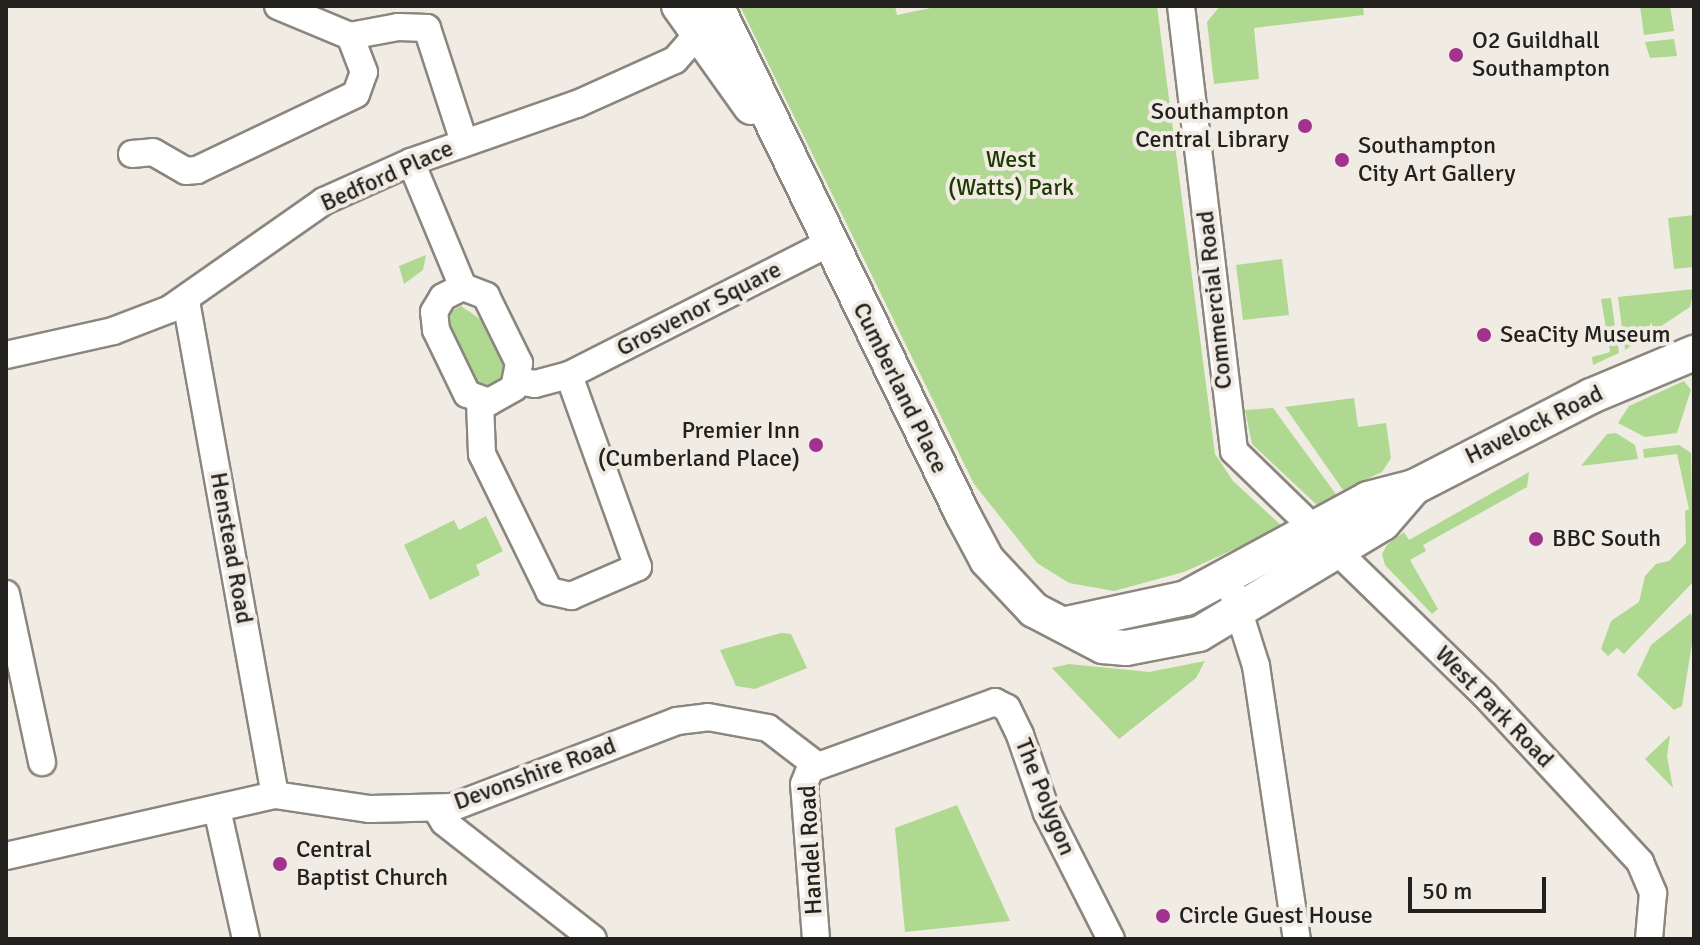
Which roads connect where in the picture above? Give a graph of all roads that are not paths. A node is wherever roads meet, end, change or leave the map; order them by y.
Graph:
1 (278, 6) edge
2 (679, 6) edge
3 (714, 6) edge
4 (1181, 6) edge
5 (350, 36) junction
6 (699, 38) junction
7 (770, 122) junction
8 (464, 142) junction
9 (132, 154) dead end
10 (411, 162) junction
11 (829, 243) junction
12 (463, 287) junction
13 (186, 301) junction
14 (1694, 331) edge
15 (1694, 353) edge
16 (6, 355) edge
17 (1657, 367) junction
18 (569, 375) junction
19 (519, 381) junction
20 (480, 402) junction
21 (1328, 538) junction
22 (1227, 579) junction
23 (6, 594) edge
24 (1240, 613) junction
25 (1066, 624) junction
26 (10, 634) edge
27 (42, 762) dead end
28 (815, 764) junction
29 (275, 795) junction
30 (217, 809) junction
31 (436, 809) junction
32 (6, 856) edge
33 (246, 939) edge
34 (593, 939) edge
35 (816, 939) edge
36 (1111, 939) edge
37 (1297, 939) edge
38 (1649, 939) edge

1 - 5 street
2 - 6 main road, Cumberland Place
3 - 6 street
3 - 7 main road, Cumberland Place
4 - 21 street, Commercial Road
5 - 8 street
5 - 9 street
6 - 7 main road, Cumberland Place
6 - 8 street, Bedford Place
7 - 11 main road, Cumberland Place
8 - 10 street, Bedford Place
10 - 12 street
10 - 13 street, Bedford Place
11 - 18 street, Grosvenor Square
11 - 25 main road, Cumberland Place
12 - 19 street
12 - 20 street
13 - 16 street, Bedford Place
13 - 29 street, Henstead Road
14 - 17 main road, Havelock Road
15 - 17 main road, Havelock Road
17 - 21 main road, Havelock Road
18 - 19 street, Grosvenor Square
18 - 20 street
19 - 20 street, Grosvenor Square
21 - 22 main road
21 - 24 main road, Cumberland Place
21 - 38 street, West Park Road
22 - 24 street
22 - 25 main road
23 - 26 street
24 - 25 main road, Cumberland Place
24 - 37 street
26 - 27 street
28 - 31 street, Devonshire Road
28 - 35 street, Handel Road
28 - 36 street, The Polygon
29 - 30 street, Devonshire Road
29 - 31 street, Devonshire Road
30 - 32 street, Devonshire Road
30 - 33 street
31 - 34 street

